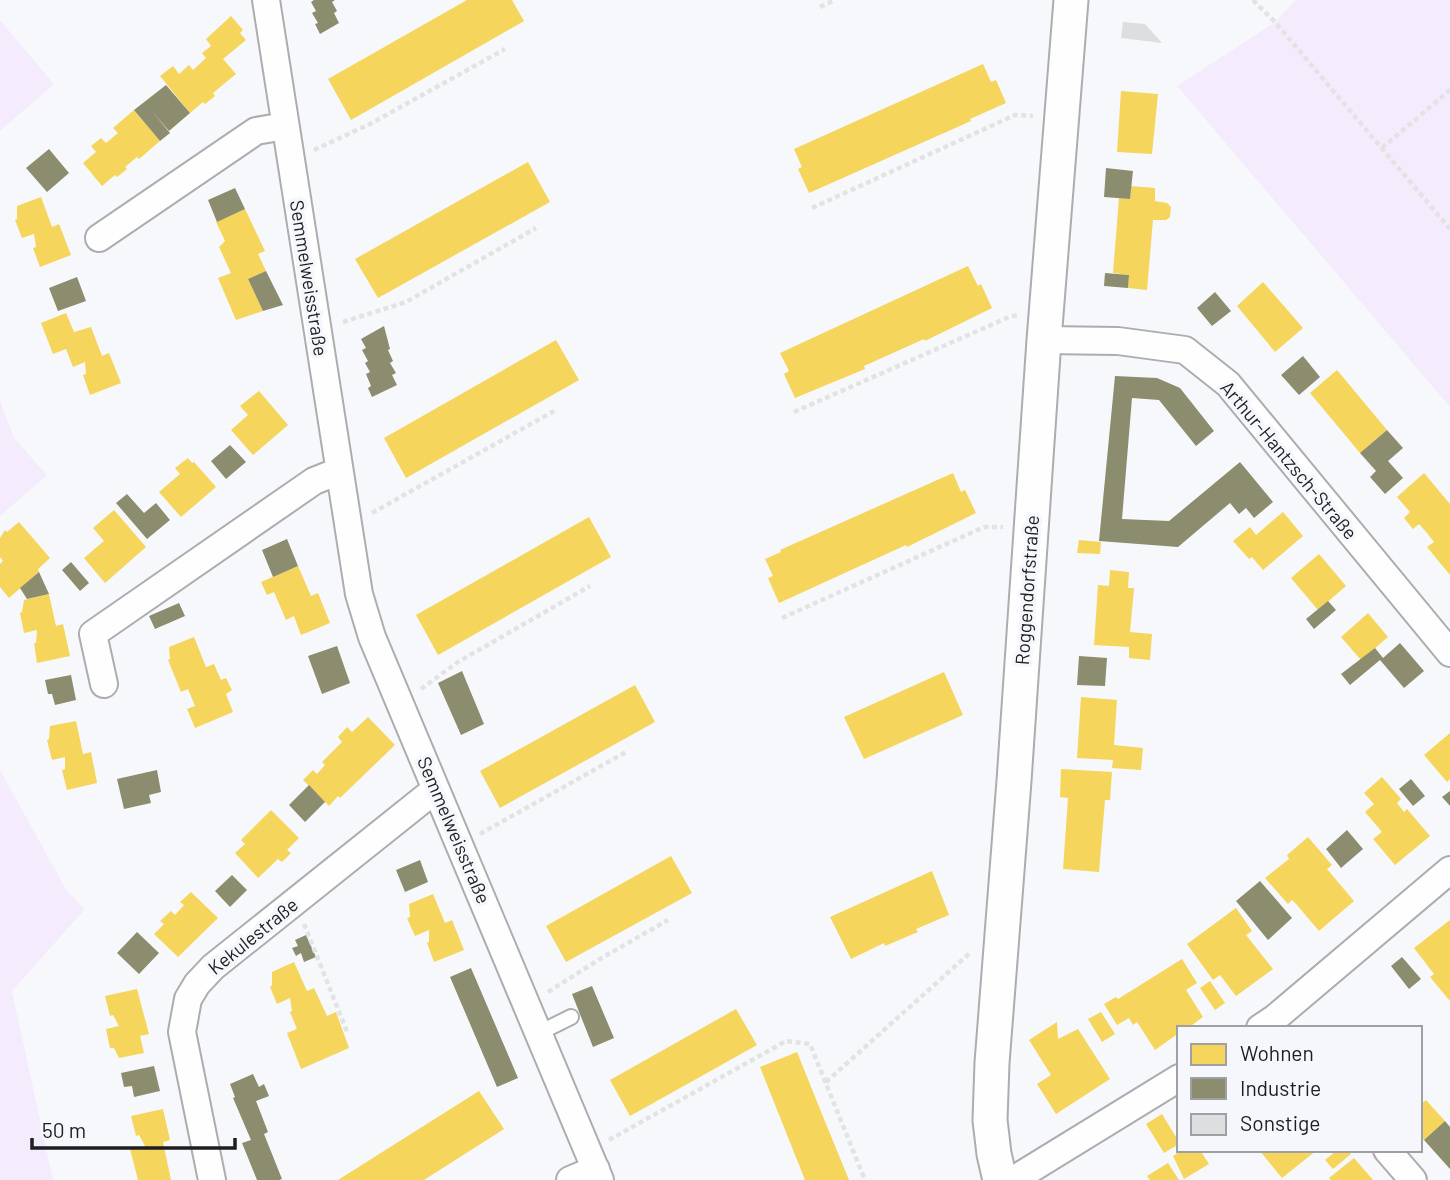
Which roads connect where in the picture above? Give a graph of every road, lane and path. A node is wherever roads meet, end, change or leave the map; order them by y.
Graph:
1 (267, 0) edge
2 (835, 0) edge
3 (1071, 0) edge
4 (1254, 0) edge
5 (820, 7) dead end
6 (505, 49) dead end
7 (1450, 90) edge
8 (1062, 117) junction
9 (285, 126) junction
10 (1382, 148) junction
11 (291, 161) junction
12 (812, 208) dead end
13 (536, 228) dead end
14 (1450, 229) edge
15 (99, 238) dead end
16 (1045, 324) junction
17 (317, 330) junction
18 (554, 411) dead end
19 (794, 412) dead end
20 (339, 471) junction
21 (1031, 526) junction
22 (347, 527) junction
23 (590, 586) dead end
24 (782, 618) dead end
25 (1450, 653) edge
26 (104, 684) dead end
27 (400, 704) junction
28 (626, 752) dead end
29 (436, 789) junction
30 (460, 845) junction
31 (1450, 870) edge
32 (293, 903) junction
33 (668, 920) dead end
34 (1003, 924) junction
35 (527, 1005) junction
36 (571, 1017) dead end
37 (1273, 1025) edge
38 (539, 1033) junction
39 (348, 1034) dead end
40 (1177, 1079) edge
41 (826, 1082) junction
42 (1389, 1152) edge
43 (595, 1167) edge
44 (212, 1180) edge
45 (570, 1180) edge
46 (865, 1180) edge
47 (1000, 1180) edge
48 (1013, 1180) edge
49 (1412, 1180) edge

1 - 9 street, Semmelweisstraße
2 - 5 path
3 - 8 street, Roggendorfstraße
4 - 10 path
6 - 11 path
7 - 10 path
8 - 12 path
8 - 16 street, Roggendorfstraße
9 - 11 street, Semmelweisstraße
9 - 15 street
10 - 14 path
11 - 17 street, Semmelweisstraße
13 - 17 path
16 - 19 path
16 - 21 street, Roggendorfstraße
16 - 25 street, Arthur-Hantzsch-Straße
17 - 20 street, Semmelweisstraße
18 - 22 path
20 - 22 street, Semmelweisstraße
20 - 26 street
21 - 24 path
21 - 34 street, Roggendorfstraße
22 - 27 street, Semmelweisstraße
23 - 27 path
27 - 29 street, Semmelweisstraße
28 - 30 path
29 - 30 street, Semmelweisstraße
29 - 32 street, Kekulestraße
30 - 35 street, Semmelweisstraße
31 - 37 street
32 - 39 path
32 - 44 street, Kekulestraße
33 - 35 path
34 - 41 path
34 - 47 street, Roggendorfstraße
35 - 38 street, Semmelweisstraße
36 - 38 lane
38 - 43 street, Semmelweisstraße
40 - 48 street
41 - 43 path
41 - 46 path
42 - 49 street
43 - 45 street

